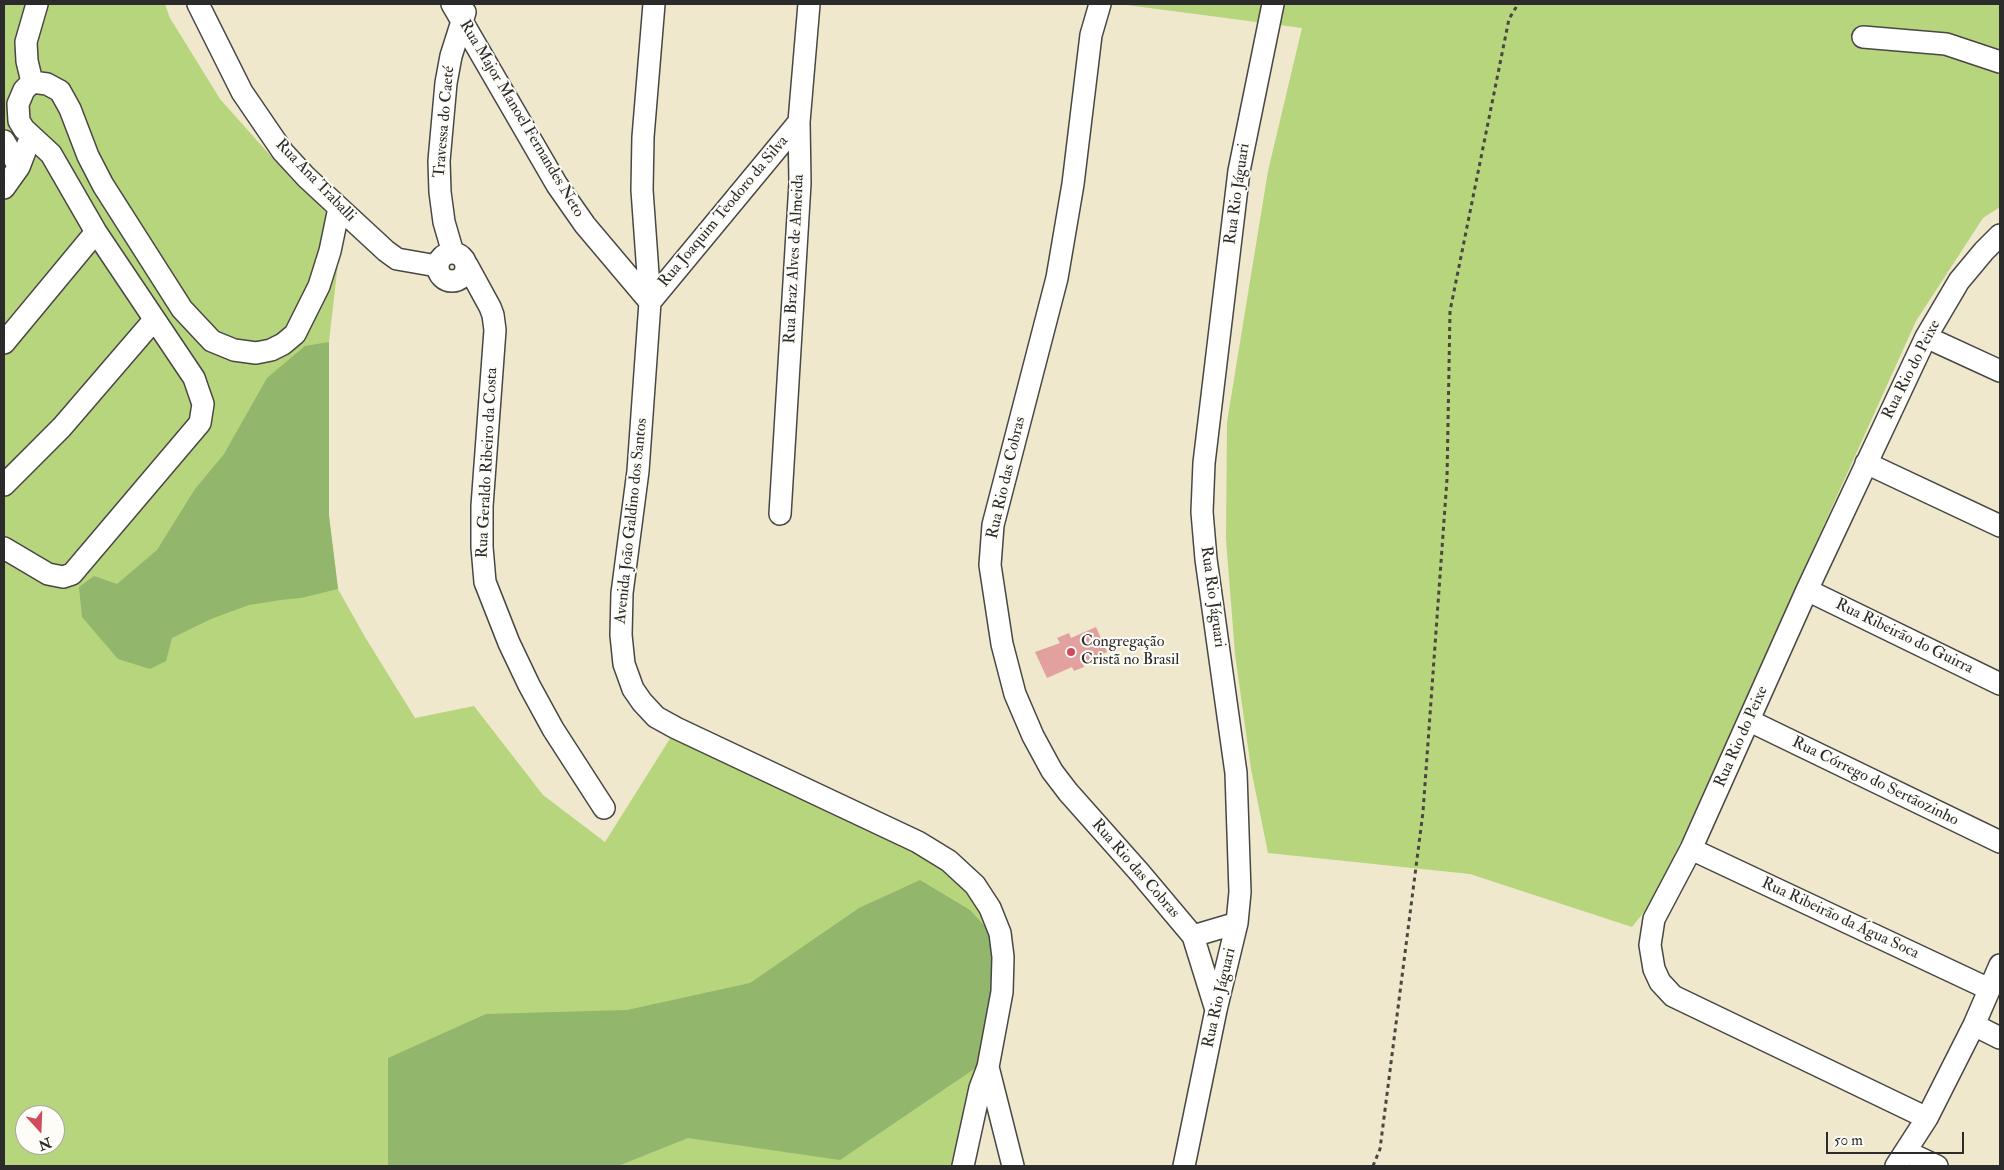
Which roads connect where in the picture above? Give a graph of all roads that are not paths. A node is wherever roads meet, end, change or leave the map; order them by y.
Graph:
1 (37, 4) edge
2 (198, 4) edge
3 (654, 4) edge
4 (809, 4) edge
5 (1100, 4) edge
6 (1273, 4) edge
7 (460, 10) edge
8 (1863, 37) dead end
9 (2000, 62) edge
10 (32, 82) junction
11 (799, 122) junction
12 (31, 136) junction
13 (4, 141) edge
14 (19, 167) junction
15 (4, 188) edge
16 (339, 208) junction
17 (96, 232) junction
18 (2000, 236) edge
19 (453, 266) junction
20 (486, 299) joint
21 (650, 302) junction
22 (154, 320) junction
23 (1926, 337) junction
24 (4, 344) edge
25 (2000, 371) edge
26 (1866, 462) junction
27 (4, 485) edge
28 (780, 514) dead end
29 (2000, 526) edge
30 (4, 548) edge
31 (1807, 590) junction
32 (2000, 684) edge
33 (1750, 721) junction
34 (604, 808) dead end
35 (2000, 842) edge
36 (1691, 849) junction
37 (1237, 924) junction
38 (1193, 936) junction
39 (2000, 965) edge
40 (1989, 989) junction
41 (1216, 1010) junction
42 (1974, 1025) junction
43 (2000, 1038) edge
44 (988, 1067) junction
45 (1927, 1118) junction
46 (1902, 1159) edge
47 (963, 1166) edge
48 (1013, 1166) edge
49 (1184, 1166) edge
50 (1937, 1166) edge

1 - 10 street
2 - 16 street, Rua Ana Traballi
3 - 21 street, Avenida João Galdino dos Santos
4 - 11 street, Rua Braz Alves de Almeida
5 - 38 street, Rua Rio das Cobras
6 - 37 street, Rua Rio Jáguari
7 - 19 street, Travessa do Caeté
7 - 21 street, Rua Major Manoel Fernandes Neto
8 - 9 street
10 - 12 street
10 - 16 street
11 - 21 street, Rua Joaquim Teodoro da Silva
11 - 28 street, Rua Braz Alves de Almeida
12 - 14 street
12 - 17 street
13 - 14 street
14 - 15 street
16 - 19 street, Rua Ana Traballi
17 - 22 street
17 - 24 street
18 - 23 street, Rua Rio do Peixe
19 - 20 street, Rua Ana Traballi
20 - 34 street, Rua Geraldo Ribeiro da Costa
21 - 44 street, Avenida João Galdino dos Santos
22 - 27 street
22 - 30 street
23 - 25 street
23 - 26 street, Rua Rio do Peixe
26 - 29 street
26 - 31 street, Rua Rio do Peixe
31 - 32 street, Rua Ribeirão do Guirra
31 - 33 street, Rua Rio do Peixe
33 - 35 street, Rua Córrego do Sertãozinho
33 - 36 street, Rua Rio do Peixe
36 - 40 street, Rua Ribeirão da Água Soca
36 - 45 street, Rua Rio do Peixe
37 - 38 street
37 - 41 street, Rua Rio Jáguari
38 - 41 street, Rua Rio das Cobras
39 - 40 street
40 - 42 street
41 - 49 street, Rua Rio Jáguari
42 - 43 street
42 - 45 street
44 - 47 street, Avenida João Galdino dos Santos
44 - 48 street
45 - 46 street
46 - 50 street

